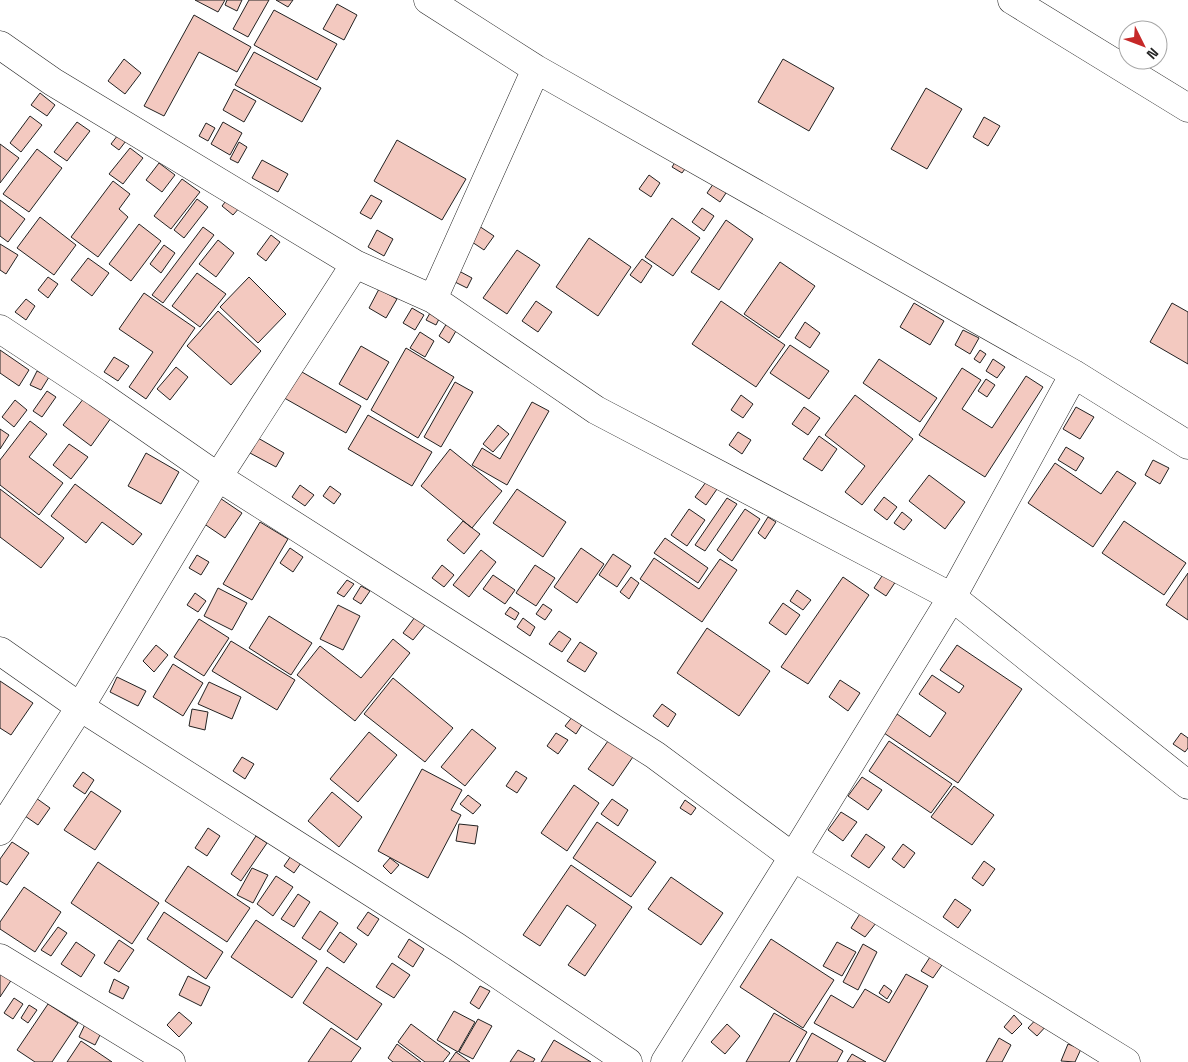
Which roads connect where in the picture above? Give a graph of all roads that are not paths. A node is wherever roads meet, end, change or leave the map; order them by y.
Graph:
1 (428, 0) edge
2 (1012, 0) edge
3 (0, 45) edge
4 (536, 69) junction
5 (1188, 108) edge
6 (355, 264) junction
7 (432, 299) junction
8 (0, 329) edge
9 (1074, 374) junction
10 (1188, 445) edge
11 (218, 477) junction
12 (952, 597) junction
13 (0, 651) edge
14 (80, 707) junction
15 (1188, 785) edge
16 (0, 832) edge
17 (793, 857) junction
18 (0, 958) edge
19 (170, 1062) edge
20 (628, 1062) edge
21 (665, 1062) edge
22 (1126, 1062) edge

1 - 4 street
2 - 5 street
3 - 6 street
4 - 7 street
4 - 9 street
6 - 7 street
6 - 11 street
7 - 12 street
8 - 11 street
9 - 10 street
9 - 12 street
11 - 14 street
11 - 17 street
12 - 15 street
12 - 17 street
13 - 14 street
14 - 16 street
14 - 20 street
17 - 21 street
17 - 22 street
18 - 19 street

